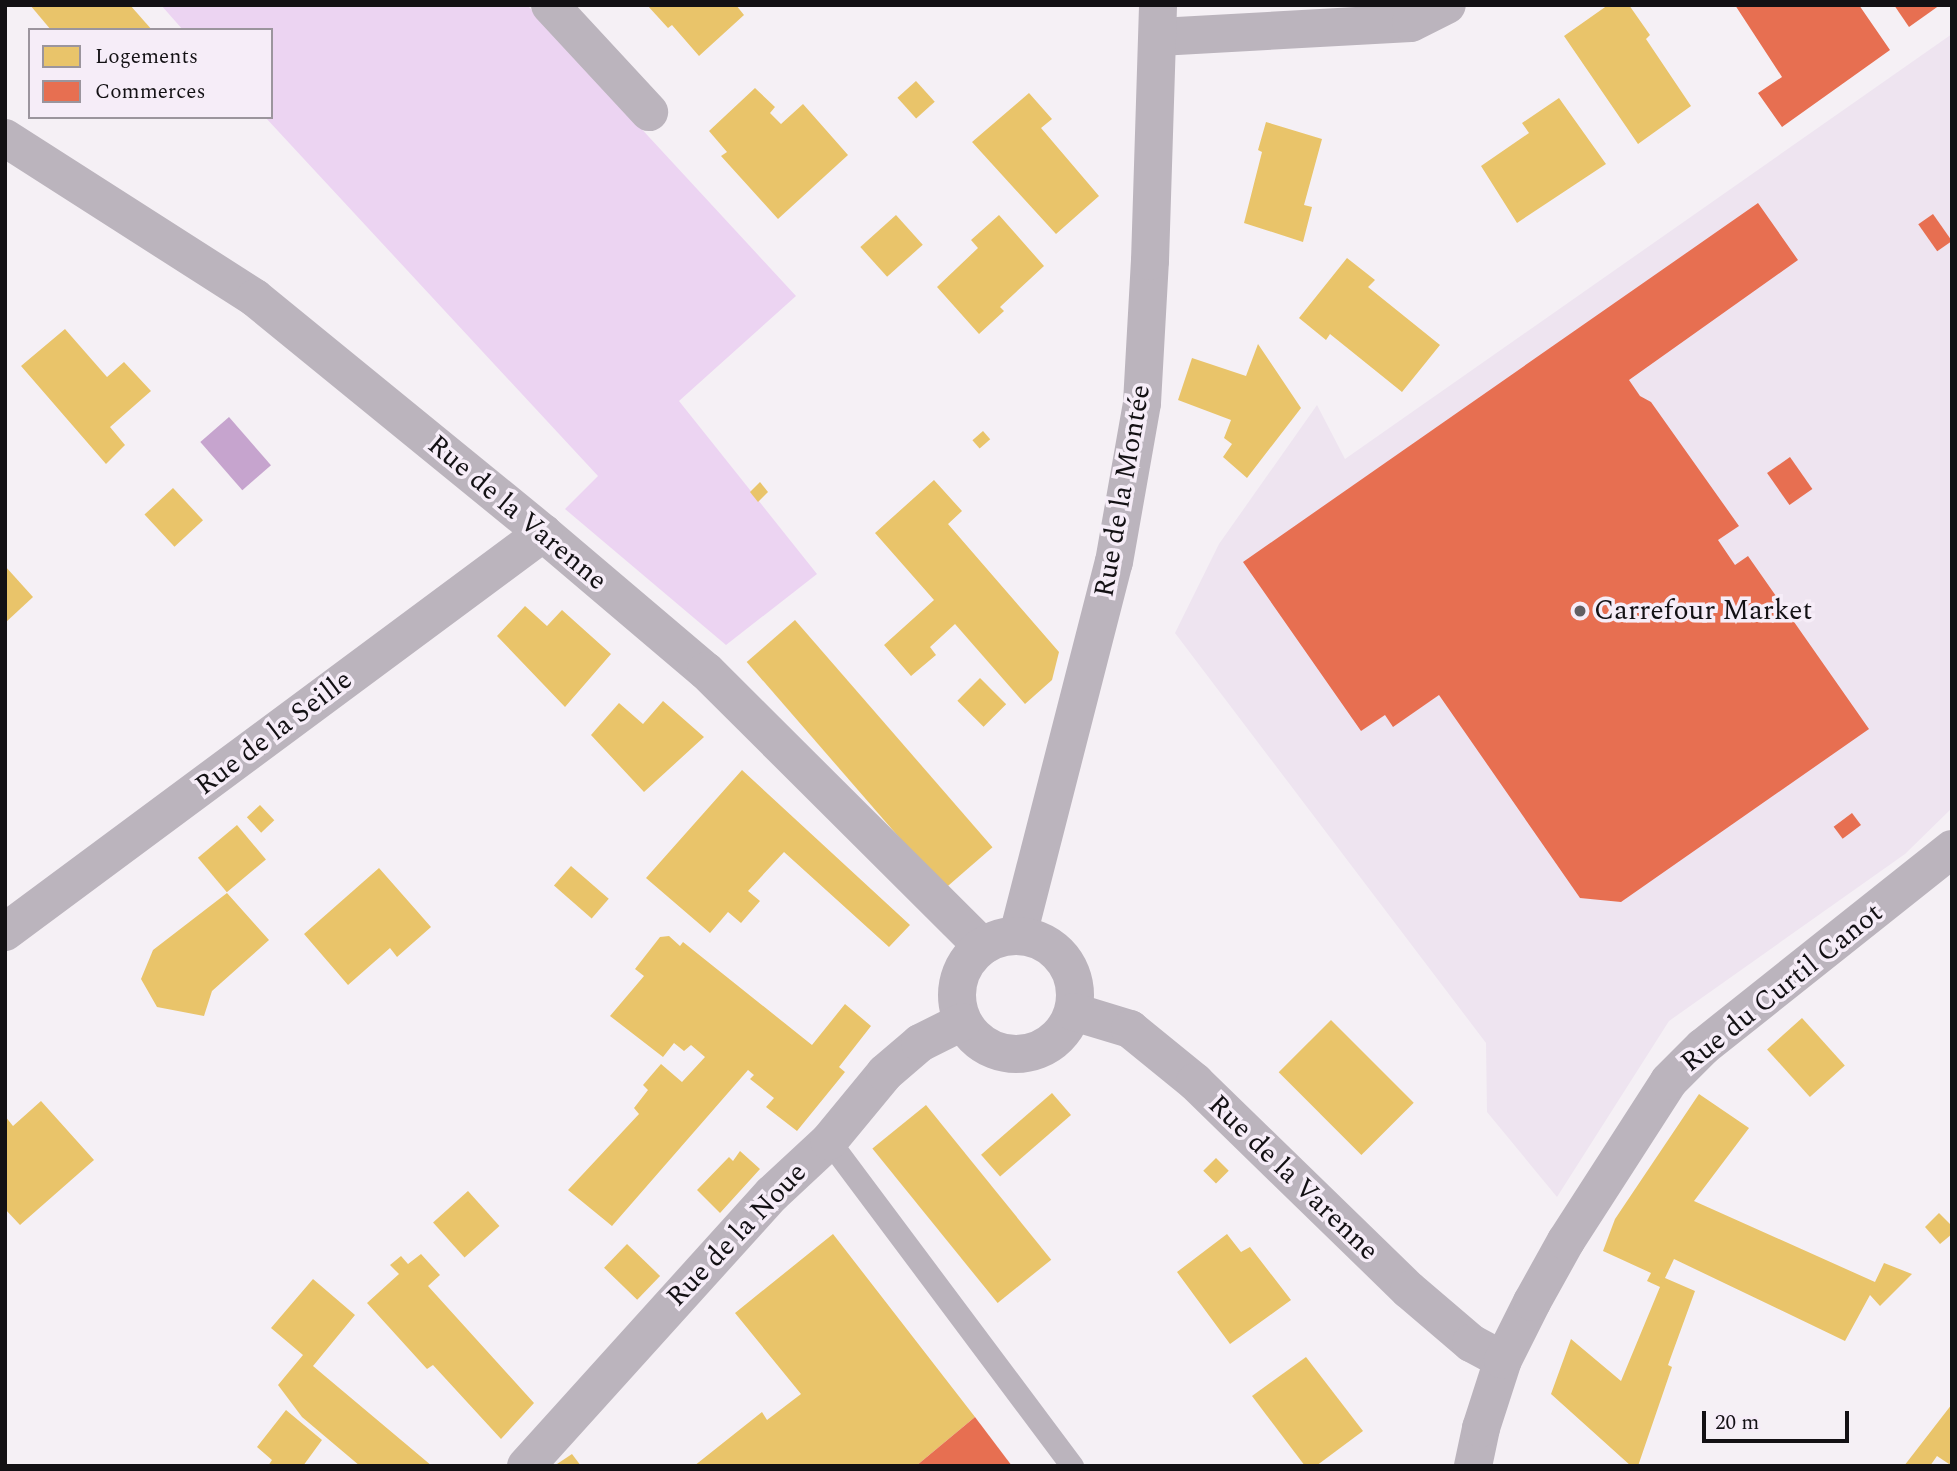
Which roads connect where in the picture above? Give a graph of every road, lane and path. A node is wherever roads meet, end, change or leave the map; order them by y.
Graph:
1 (550, 5) edge
2 (1447, 5) edge
3 (1158, 21) edge
4 (649, 112) dead end
5 (5, 138) edge
6 (543, 533) junction
7 (1948, 858) edge
8 (5, 932) edge
9 (1018, 935) junction
10 (982, 946) junction
11 (1074, 1012) junction
12 (962, 1022) junction
13 (829, 1141) junction
14 (1503, 1360) junction
15 (526, 1466) edge
16 (1072, 1466) edge
17 (1473, 1466) edge

1 - 4 street
2 - 3 street, Rue de la Montée
3 - 9 street, Rue de la Montée
5 - 6 street, Rue de la Varenne
6 - 8 street, Rue de la Seille
6 - 10 street, Rue de la Varenne
7 - 14 street, Rue du Curtil Canot
9 - 10 street
9 - 11 street
10 - 12 street
11 - 12 street
11 - 14 street, Rue de la Varenne
12 - 13 street, Rue de la Noue
13 - 15 street, Rue de la Noue
13 - 16 lane
14 - 17 street, Rue du Curtil Canot

